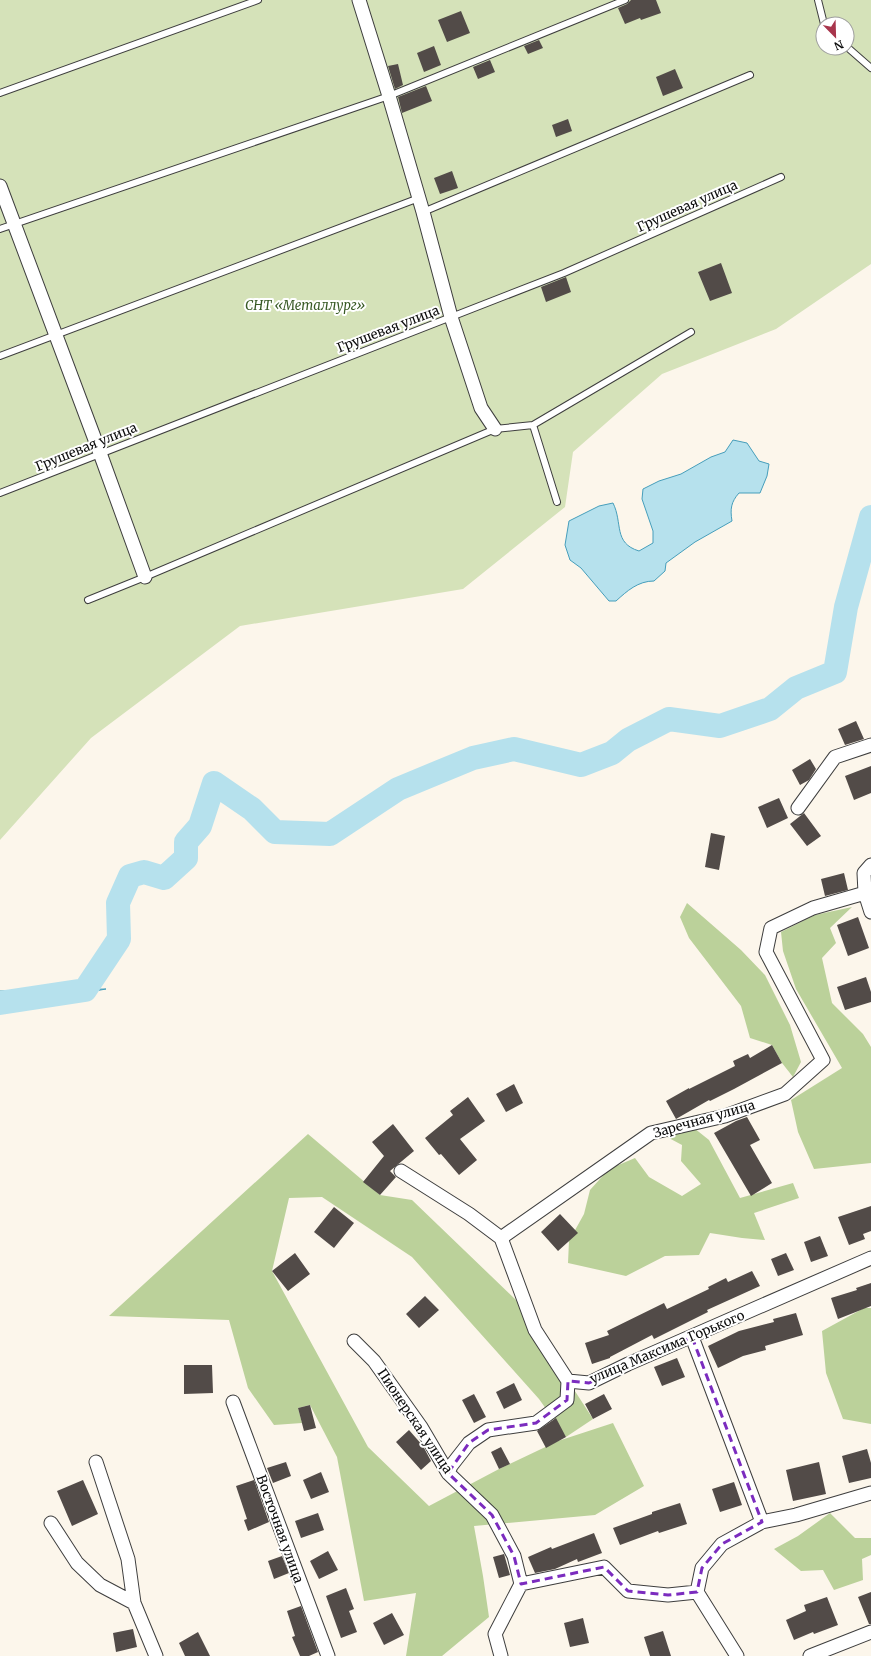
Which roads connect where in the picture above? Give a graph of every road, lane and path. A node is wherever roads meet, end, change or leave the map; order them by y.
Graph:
1 (258, 0) edge
2 (359, 0) edge
3 (625, 0) edge
4 (818, 0) edge
5 (822, 16) edge
6 (855, 54) edge
7 (871, 68) edge
8 (750, 75) dead end
9 (0, 93) edge
10 (389, 96) junction
11 (781, 177) dead end
12 (0, 186) edge
13 (419, 198) junction
14 (423, 212) junction
15 (14, 224) junction
16 (0, 229) edge
17 (450, 317) junction
18 (691, 332) dead end
19 (55, 335) junction
20 (0, 356) edge
21 (533, 425) junction
22 (494, 429) junction
23 (100, 453) junction
24 (0, 493) edge
25 (557, 502) dead end
26 (145, 577) junction
27 (88, 600) dead end
28 (871, 745) edge
29 (798, 808) dead end
30 (871, 865) edge
31 (864, 893) junction
32 (871, 912) edge
33 (401, 1170) dead end
34 (501, 1238) junction
35 (871, 1258) edge
36 (692, 1337) junction
37 (354, 1341) dead end
38 (568, 1381) junction
39 (233, 1402) dead end
40 (96, 1462) dead end
41 (448, 1473) junction
42 (871, 1493) edge
43 (762, 1522) junction
44 (51, 1523) dead end
45 (521, 1584) junction
46 (697, 1592) junction
47 (134, 1603) junction
48 (871, 1632) edge
49 (156, 1656) edge
50 (328, 1656) edge
51 (501, 1656) edge
52 (737, 1656) edge
53 (810, 1656) edge

1 - 9 lane
2 - 10 street
3 - 10 lane
4 - 5 lane
6 - 7 lane
8 - 14 lane
10 - 13 street
10 - 15 lane
11 - 17 lane, Грушевая улица
12 - 15 street
13 - 14 street
13 - 19 lane
14 - 17 street
15 - 16 lane
15 - 19 street
17 - 22 street
17 - 23 lane, Грушевая улица
18 - 21 lane
19 - 20 lane
19 - 23 street
21 - 22 lane
21 - 25 lane
22 - 26 lane
23 - 24 lane, Грушевая улица
23 - 26 street
26 - 27 lane
28 - 29 street
30 - 31 street
31 - 32 street
31 - 34 street, Заречная улица
33 - 34 street
34 - 38 street
35 - 36 street, улица Максима Горького
36 - 38 street, улица Максима Горького
36 - 43 street
37 - 41 street, Пионерская улица
38 - 41 street
39 - 50 street, Восточная улица
40 - 47 street
41 - 45 street, Пионерская улица
42 - 43 street
43 - 46 street
44 - 47 street
45 - 46 street
45 - 51 street
46 - 52 street
47 - 49 street
48 - 53 street

